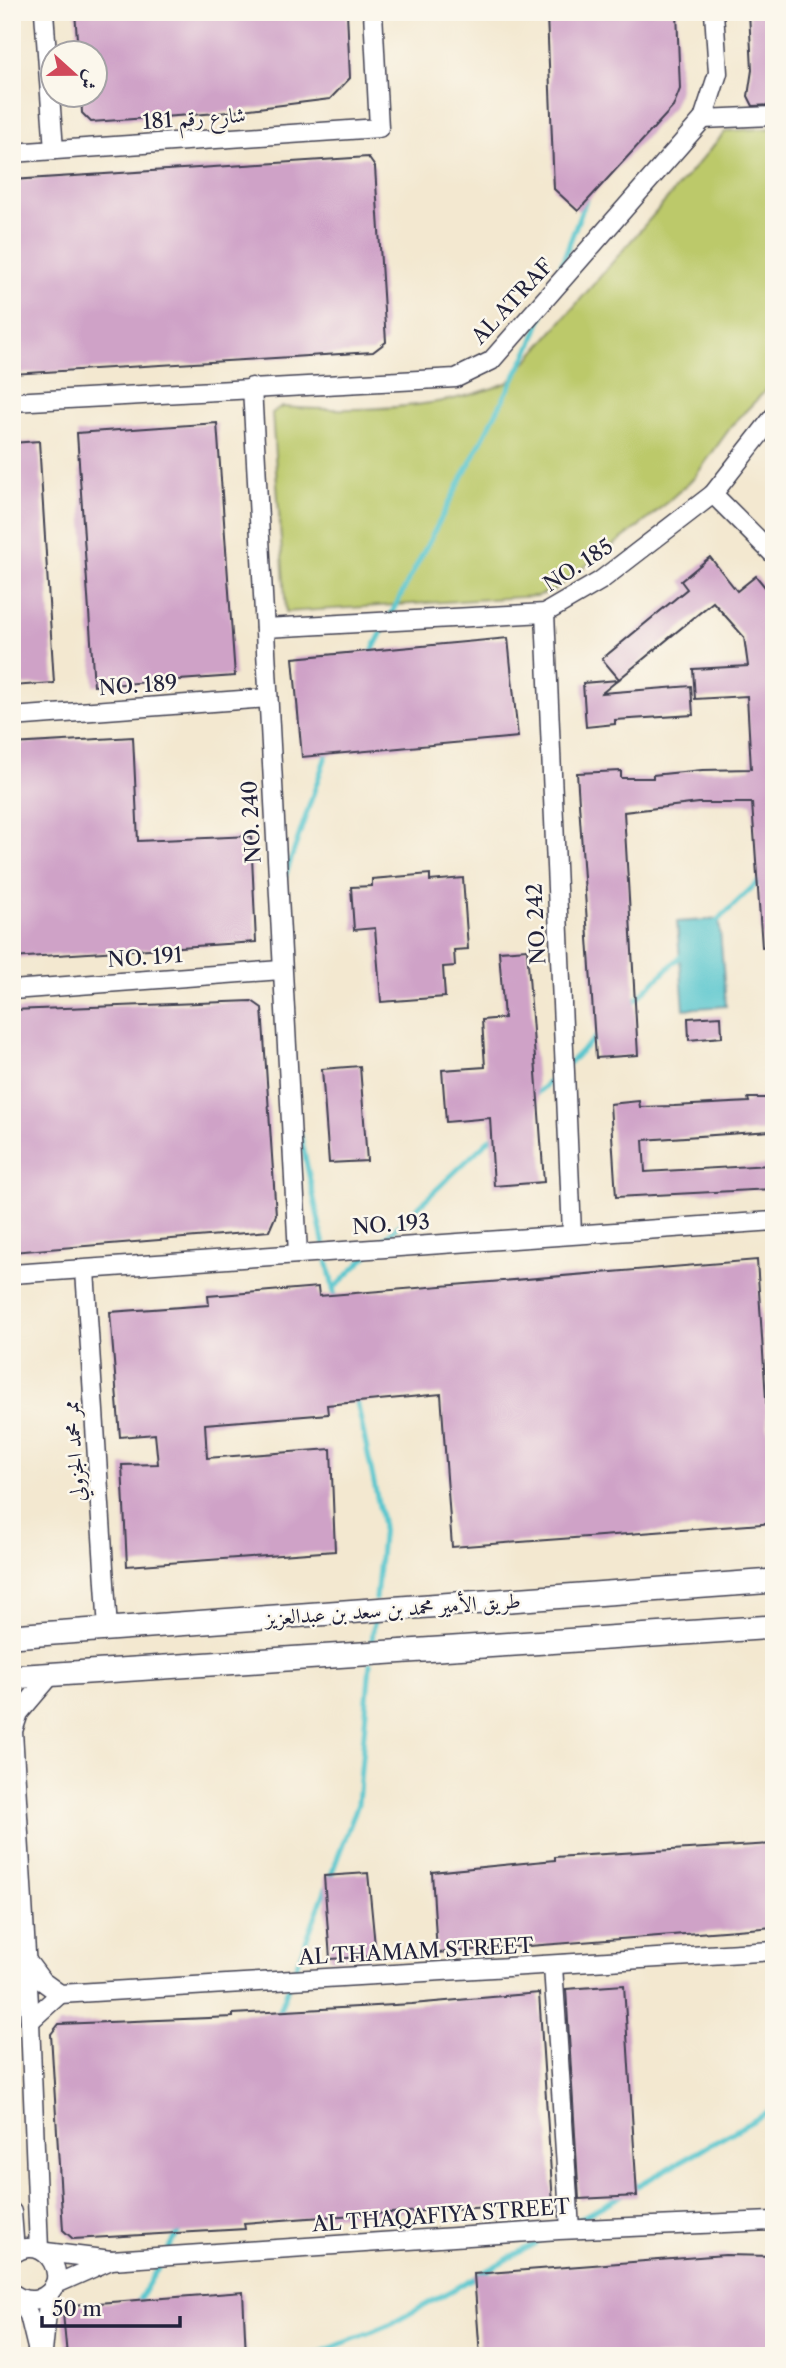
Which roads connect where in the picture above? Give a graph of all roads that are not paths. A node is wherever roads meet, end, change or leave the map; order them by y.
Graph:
1 (44, 12) edge
2 (373, 12) edge
3 (714, 12) edge
4 (774, 116) edge
5 (703, 119) junction
6 (54, 150) junction
7 (12, 153) edge
8 (252, 387) junction
9 (12, 402) edge
10 (774, 416) edge
11 (713, 494) junction
12 (774, 555) edge
13 (545, 613) junction
14 (265, 628) junction
15 (268, 698) junction
16 (12, 717) edge
17 (281, 970) junction
18 (12, 990) edge
19 (774, 1221) edge
20 (572, 1233) junction
21 (298, 1254) junction
22 (85, 1270) junction
23 (12, 1274) edge
24 (774, 1581) edge
25 (774, 1627) edge
26 (108, 1630) junction
27 (12, 1636) edge
28 (52, 1674) junction
29 (12, 1677) edge
30 (774, 1951) edge
31 (27, 1961) junction
32 (553, 1966) junction
33 (60, 1994) junction
34 (30, 2021) junction
35 (12, 2212) edge
36 (774, 2221) edge
37 (13, 2223) edge
38 (570, 2229) junction
39 (42, 2250) junction
40 (14, 2254) edge
41 (111, 2260) junction
42 (51, 2289) junction
43 (13, 2294) edge
44 (41, 2356) edge

1 - 6 street
2 - 6 street, شارع رقم 181
3 - 5 street, AL ATRAF
4 - 5 street
5 - 8 street, AL ATRAF
6 - 7 street, شارع رقم 181
8 - 9 street, AL ATRAF
8 - 14 street, NO. 240
10 - 11 street, NO. 185
11 - 12 street
11 - 13 street, NO. 185
13 - 14 street, NO. 185
13 - 20 street, NO. 242
14 - 15 street, NO. 240
15 - 16 street, NO. 189
15 - 17 street, NO. 240
17 - 18 street, NO. 191
17 - 21 street, NO. 240
19 - 20 street, NO. 193
20 - 21 street, NO. 193
21 - 22 street, NO. 193
22 - 23 street, NO. 193
22 - 26 street, ممر محمد الجزولي
24 - 26 main road, طريق الأمير محمد بن سعد بن عبدالعزيز
25 - 28 main road, طريق الأمير محمد بن سعد بن عبدالعزيز
26 - 27 main road, طريق الأمير محمد بن سعد بن عبدالعزيز
28 - 29 main road, طريق الأمير محمد بن سعد بن عبدالعزيز
28 - 31 street
30 - 32 street, AL THAMAM STREET
31 - 33 street
31 - 34 street
32 - 33 street, AL THAMAM STREET
32 - 38 street
33 - 34 street
34 - 39 street
35 - 37 street
36 - 38 street, AL THAQAFIYA STREET
37 - 40 street
38 - 41 street, AL THAQAFIYA STREET
39 - 40 street
39 - 41 street
39 - 42 street
41 - 42 street
42 - 43 street
42 - 44 street
43 - 44 street

